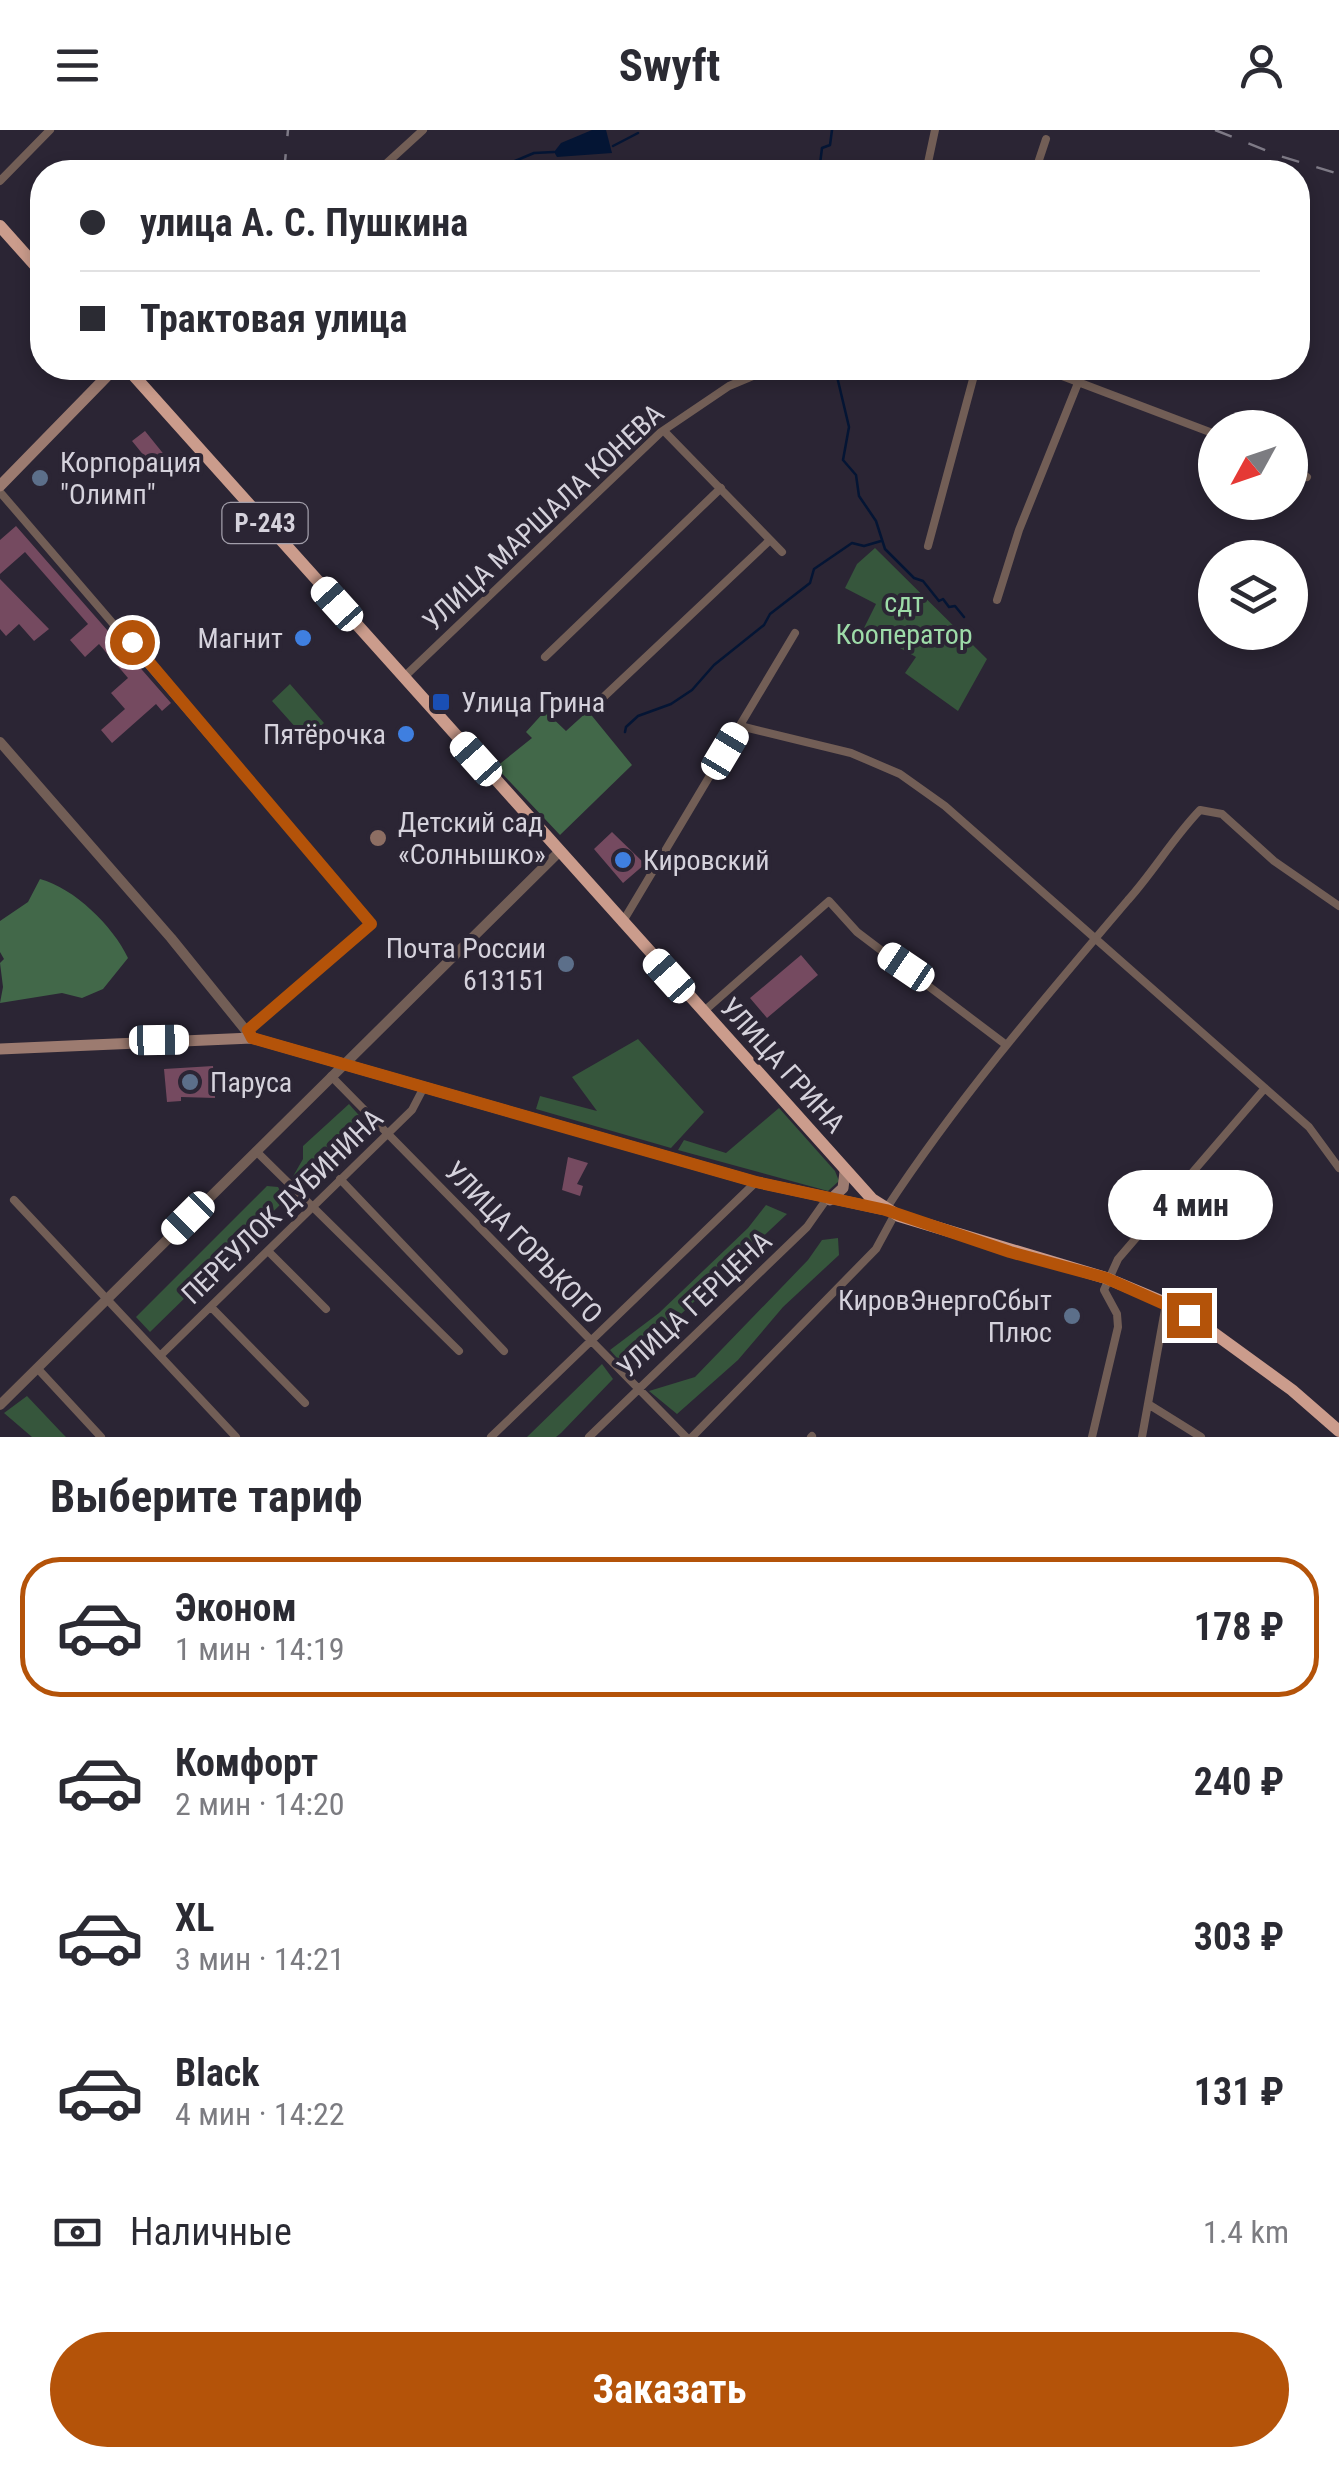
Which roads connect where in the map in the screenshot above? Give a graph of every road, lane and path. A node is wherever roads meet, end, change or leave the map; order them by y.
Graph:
1 (50, 130) edge
2 (422, 130) edge
3 (936, 130) edge
4 (1046, 139) dead end
5 (390, 160) edge
6 (929, 160) edge
7 (1039, 160) edge
8 (0, 181) edge
9 (0, 226) edge
10 (30, 260) edge
11 (104, 380) edge
12 (138, 380) edge
13 (744, 380) edge
14 (973, 380) edge
15 (1071, 380) edge
16 (1078, 383) junction
17 (1198, 428) edge
18 (664, 430) junction
19 (721, 488) junction
20 (0, 489) edge
21 (770, 540) junction
22 (928, 546) dead end
23 (782, 552) dead end
24 (997, 600) dead end
25 (795, 633) dead end
26 (545, 657) dead end
27 (403, 678) junction
28 (593, 707) dead end
29 (740, 726) junction
30 (0, 742) edge
31 (559, 852) junction
32 (1339, 906) edge
33 (622, 923) junction
34 (1097, 937) junction
35 (702, 1012) junction
36 (250, 1034) junction
37 (1005, 1044) junction
38 (0, 1049) edge
39 (346, 1063) junction
40 (332, 1076) junction
41 (425, 1085) junction
42 (1265, 1088) junction
43 (388, 1135) junction
44 (256, 1151) junction
45 (1339, 1168) edge
46 (846, 1172) junction
47 (340, 1179) junction
48 (756, 1182) junction
49 (14, 1200) dead end
50 (828, 1200) junction
51 (314, 1208) junction
52 (890, 1212) junction
53 (268, 1251) junction
54 (1106, 1278) junction
55 (107, 1299) junction
56 (1166, 1303) junction
57 (211, 1307) junction
58 (326, 1309) dead end
59 (589, 1340) junction
60 (459, 1351) dead end
61 (504, 1351) dead end
62 (162, 1354) junction
63 (38, 1369) junction
64 (636, 1388) junction
65 (305, 1402) dead end
66 (1148, 1404) junction
67 (0, 1406) edge
68 (1332, 1432) edge
69 (101, 1437) edge
70 (236, 1437) edge
71 (491, 1437) edge
72 (589, 1437) edge
73 (690, 1437) edge
74 (1092, 1437) edge
75 (1142, 1437) edge
76 (1200, 1437) edge

1 - 8 street
2 - 5 street
3 - 6 street
4 - 7 street
9 - 10 highway
11 - 20 main road
12 - 27 highway, УЛИЦА ГРИНА / Р-243
13 - 18 street, УЛИЦА МАРШАЛА КОНЕВА
14 - 22 street
15 - 16 street
16 - 17 street
16 - 24 street
18 - 19 street
18 - 27 street, УЛИЦА МАРШАЛА КОНЕВА
19 - 21 street
19 - 26 street
20 - 36 street
21 - 23 street
21 - 28 street
25 - 29 street
27 - 31 highway, УЛИЦА ГРИНА / Р-243
29 - 33 street
29 - 34 street
30 - 36 street
31 - 33 highway, УЛИЦА ГРИНА / Р-243
31 - 39 street
32 - 34 street
33 - 35 highway, УЛИЦА ГРИНА / Р-243
34 - 37 street
34 - 42 street
35 - 37 street, УЛИЦА ГРИНА
35 - 46 highway, УЛИЦА ГРИНА / Р-243
36 - 38 main road
36 - 39 main road
37 - 52 street
39 - 40 street
39 - 41 main road
40 - 43 street, УЛИЦА ГОРЬКОГО
40 - 44 street
41 - 43 street, ПЕРЕУЛОК ДУБИНИНА
41 - 48 main road
42 - 45 street
42 - 54 street
43 - 47 street, ПЕРЕУЛОК ДУБИНИНА
43 - 59 street, УЛИЦА ГОРЬКОГО
44 - 51 street
44 - 55 street
46 - 50 main road
46 - 52 highway, УЛИЦА ГРИНА / Р-243
47 - 51 street, ПЕРЕУЛОК ДУБИНИНА
47 - 61 street
48 - 50 main road
48 - 59 street
49 - 55 street
50 - 52 main road
50 - 64 street, УЛИЦА ГЕРЦЕНА
51 - 53 street, ПЕРЕУЛОК ДУБИНИНА
51 - 60 street
52 - 54 highway, Р-243
52 - 73 street
53 - 57 street, ПЕРЕУЛОК ДУБИНИНА
53 - 58 street
54 - 56 highway, Р-243
54 - 74 street
55 - 62 street
55 - 63 street
56 - 66 street
56 - 68 highway, Р-243
57 - 62 street, ПЕРЕУЛОК ДУБИНИНА
57 - 65 street
59 - 64 street, УЛИЦА ГОРЬКОГО
59 - 71 street
62 - 70 street
63 - 67 street
63 - 69 street
64 - 72 street, УЛИЦА ГЕРЦЕНА
64 - 73 street, УЛИЦА ГОРЬКОГО
66 - 75 street
66 - 76 street

